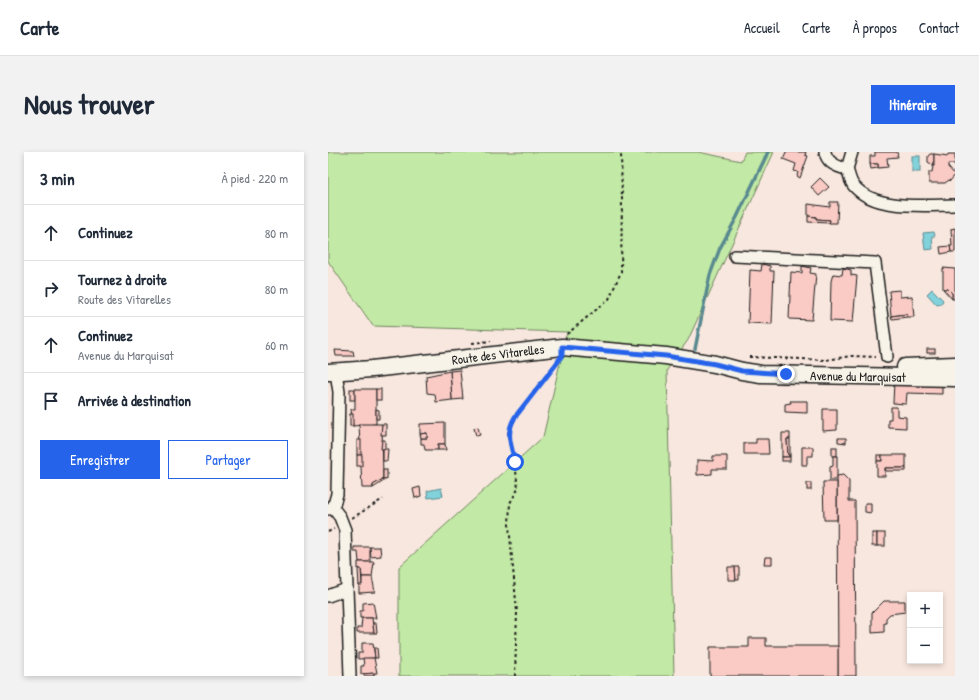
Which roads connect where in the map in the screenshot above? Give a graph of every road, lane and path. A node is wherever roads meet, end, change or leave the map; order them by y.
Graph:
1 (621, 152) edge
2 (825, 152) edge
3 (852, 152) edge
4 (847, 169) junction
5 (955, 205) edge
6 (735, 256) dead end
7 (562, 347) junction
8 (888, 357) dead end
9 (691, 360) joint
10 (715, 364) junction
11 (955, 365) edge
12 (332, 372) edge
13 (955, 378) edge
14 (333, 436) edge
15 (383, 500) dead end
16 (331, 508) edge
17 (345, 530) junction
18 (328, 532) edge
19 (347, 589) junction
20 (328, 596) edge
21 (350, 676) edge
22 (516, 676) edge

1 - 7 path
2 - 4 street
3 - 4 street
4 - 5 street
6 - 8 street
7 - 9 main road, Route des Vitarelles
7 - 12 main road, Route des Vitarelles
7 - 22 path
9 - 10 main road, Avenue du Marquisat
10 - 11 main road, Avenue du Marquisat
10 - 13 main road, Avenue du Marquisat
12 - 14 street
14 - 16 street
15 - 17 path
16 - 17 street
17 - 18 path
17 - 19 street
19 - 20 street
19 - 21 street

